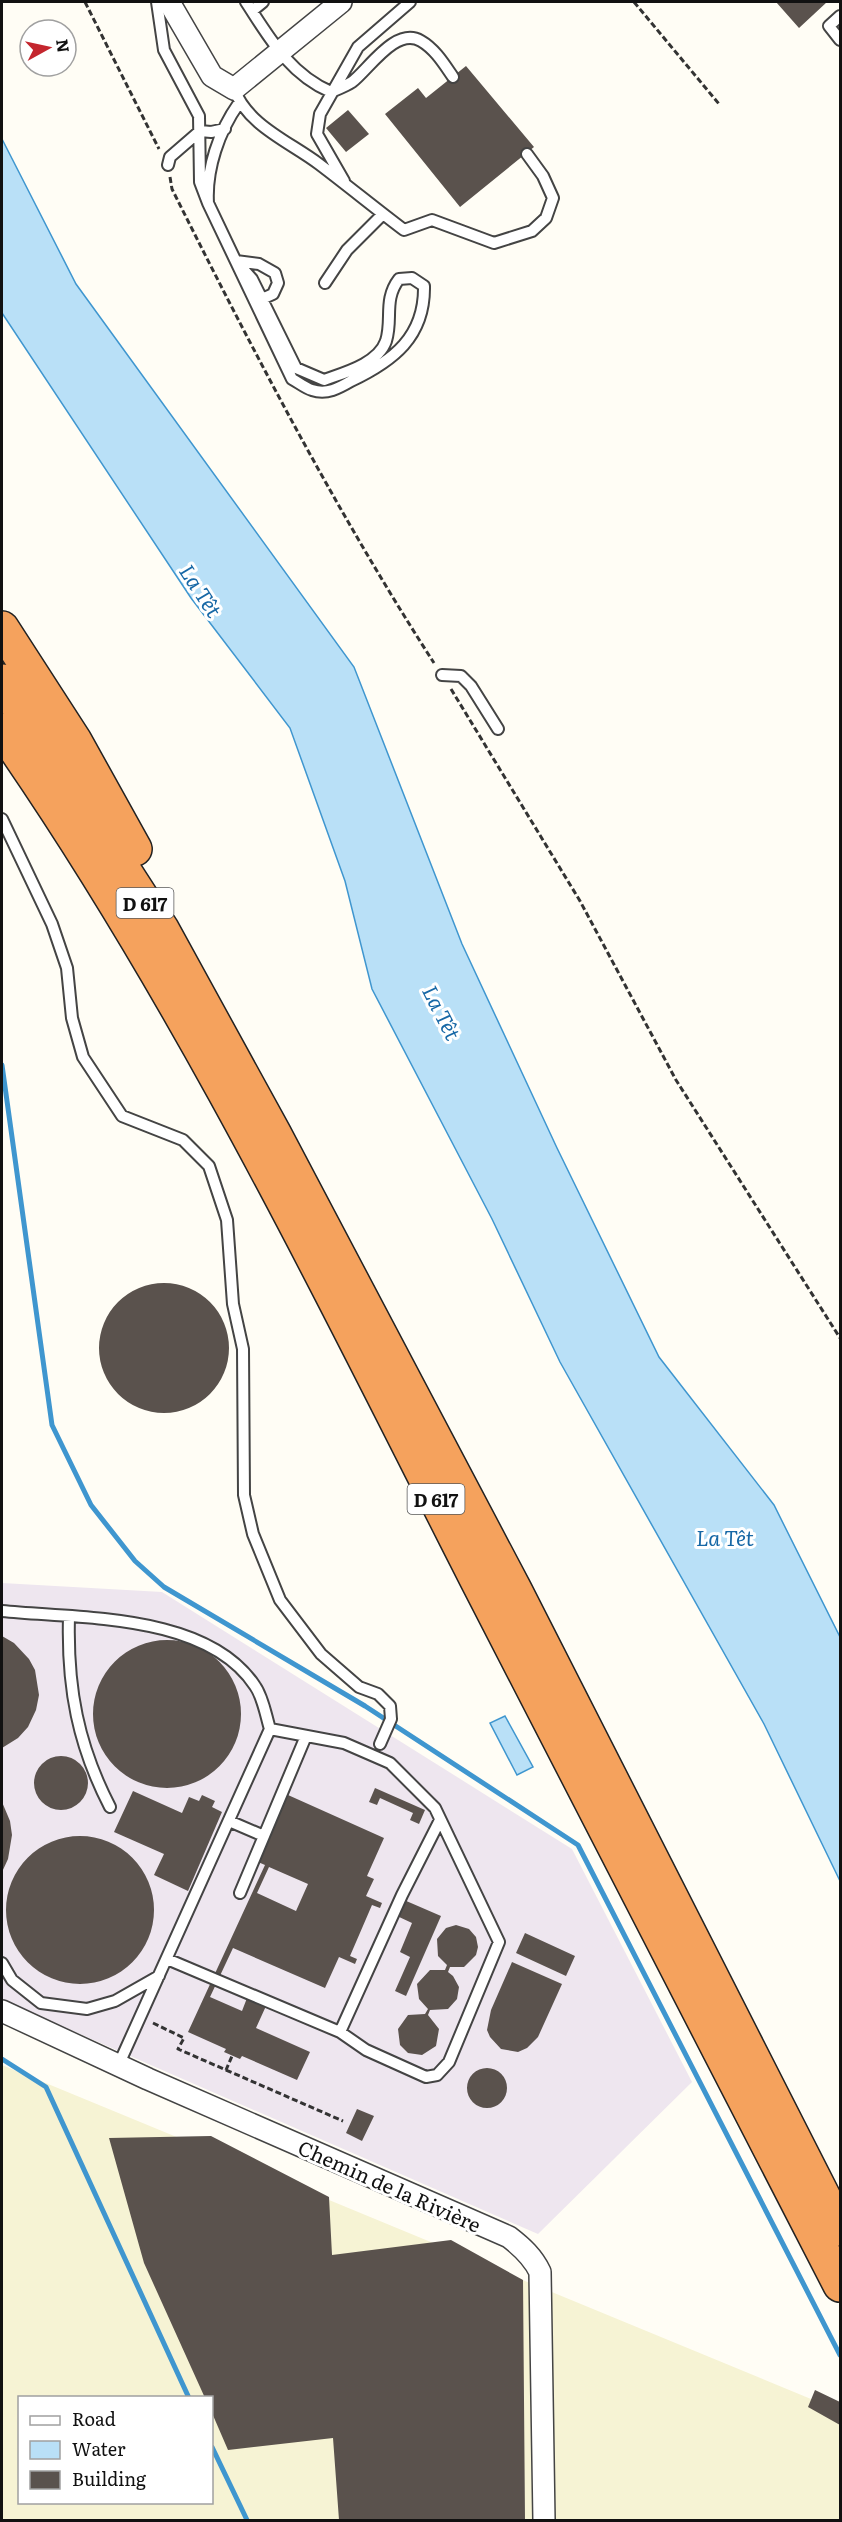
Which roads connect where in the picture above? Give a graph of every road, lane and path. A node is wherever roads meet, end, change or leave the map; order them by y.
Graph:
1 (85, 2) edge
2 (157, 2) edge
3 (169, 2) edge
4 (263, 2) edge
5 (341, 2) edge
6 (410, 2) edge
7 (634, 2) edge
8 (249, 6) edge
9 (840, 16) edge
10 (840, 40) edge
11 (278, 52) junction
12 (453, 77) dead end
13 (331, 92) junction
14 (237, 96) junction
15 (719, 104) dead end
16 (225, 129) junction
17 (200, 131) junction
18 (526, 154) dead end
19 (168, 165) junction
20 (347, 186) junction
21 (208, 203) junction
22 (383, 214) junction
23 (236, 261) junction
24 (325, 283) dead end
25 (262, 299) junction
26 (2, 628) edge
27 (442, 675) junction
28 (2, 681) edge
29 (498, 729) dead end
30 (2, 730) edge
31 (2, 819) edge
32 (274, 1133) junction
33 (840, 1338) edge
34 (2, 1611) edge
35 (69, 1617) junction
36 (270, 1729) junction
37 (306, 1736) junction
38 (380, 1744) dead end
39 (110, 1808) dead end
40 (440, 1820) junction
41 (229, 1821) junction
42 (264, 1836) junction
43 (240, 1893) dead end
44 (167, 1959) junction
45 (2, 1963) edge
46 (159, 1976) junction
47 (2, 2011) edge
48 (141, 2017) junction
49 (340, 2032) junction
50 (232, 2056) dead end
51 (118, 2066) junction
52 (226, 2070) junction
53 (343, 2121) dead end
54 (840, 2229) edge
55 (840, 2285) edge
56 (544, 2520) edge

1 - 19 path
2 - 17 lane
3 - 14 street
4 - 8 lane
5 - 11 street
6 - 13 lane
7 - 15 path
8 - 11 lane
9 - 10 lane
11 - 13 lane
11 - 14 street
12 - 13 lane
13 - 20 lane
14 - 16 lane
14 - 20 lane
16 - 17 lane
16 - 21 lane
17 - 19 lane
17 - 21 lane
18 - 22 lane
19 - 27 path
20 - 22 lane
21 - 23 lane
22 - 24 lane
23 - 25 lane
23 - 25 lane
23 - 25 lane
26 - 32 highway
27 - 29 lane
27 - 33 path
28 - 32 highway, D 617
30 - 55 highway, D 617
31 - 38 lane
32 - 54 highway, D 617
34 - 35 lane
35 - 36 lane
35 - 39 lane
36 - 37 lane
36 - 41 lane
37 - 40 lane
37 - 42 lane
40 - 49 lane
40 - 49 lane
41 - 42 lane
41 - 44 lane
42 - 43 lane
44 - 46 lane
44 - 49 lane
45 - 46 lane
46 - 48 lane
47 - 51 street, Chemin de la Rivière
48 - 51 lane
48 - 52 path
50 - 52 path
51 - 56 street, Chemin de la Rivière
52 - 53 path

